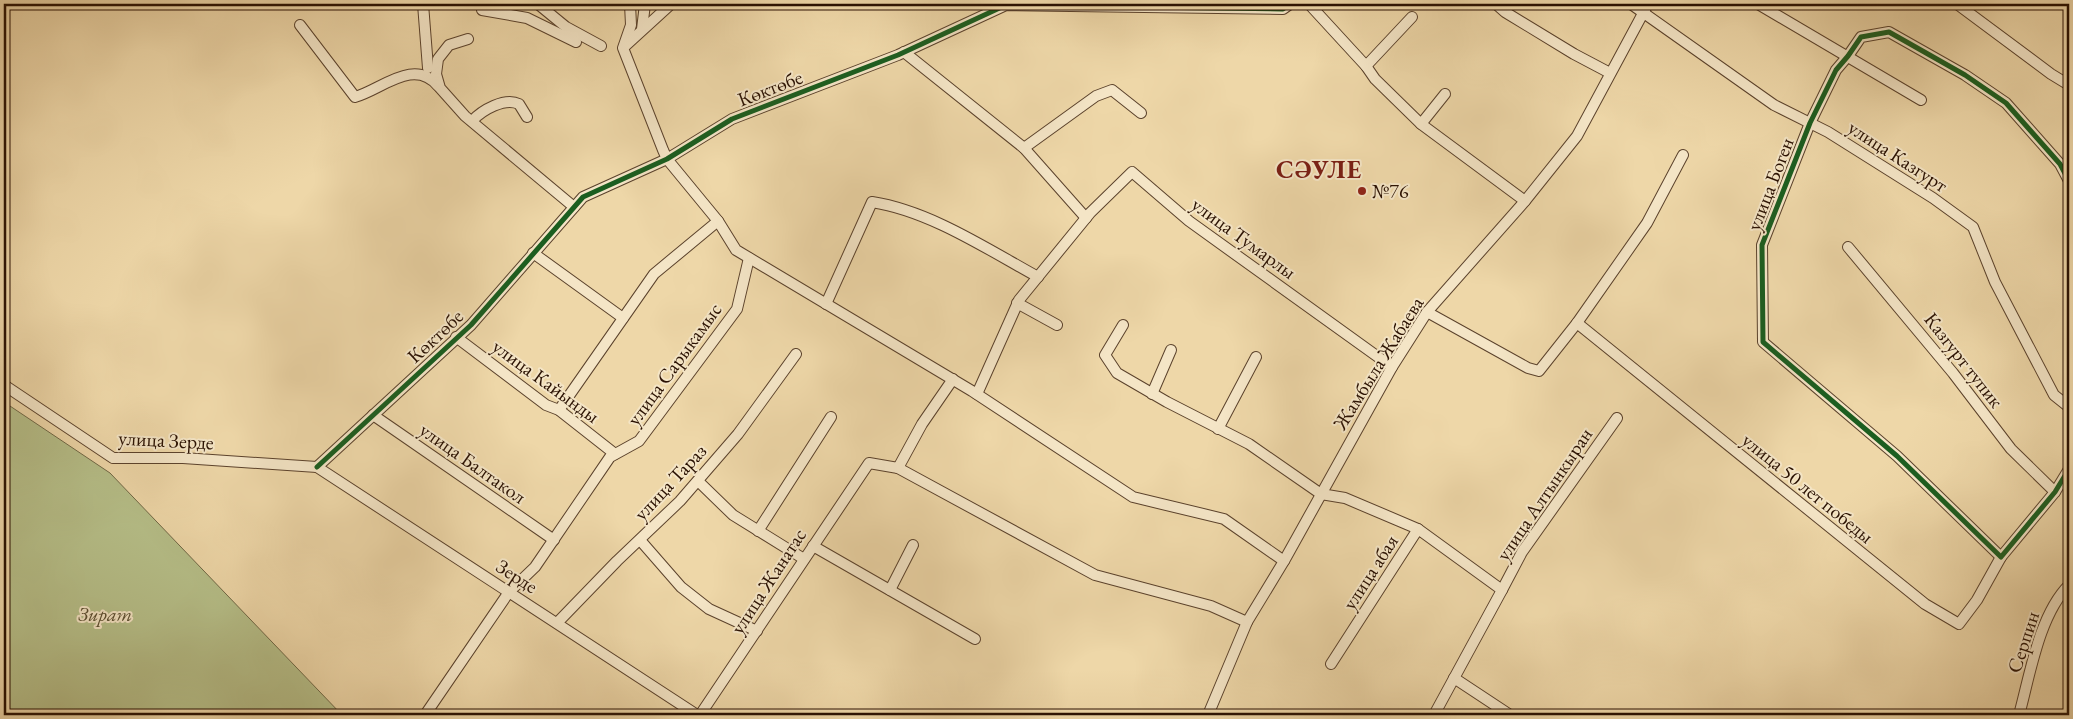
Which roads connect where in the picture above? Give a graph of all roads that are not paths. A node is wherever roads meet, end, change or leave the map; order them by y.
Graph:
1 (423, 4) edge
2 (538, 4) edge
3 (630, 4) edge
4 (645, 4) edge
5 (671, 4) edge
6 (1290, 4) edge
7 (1309, 4) edge
8 (1496, 4) edge
9 (1632, 4) edge
10 (1648, 4) edge
11 (1758, 4) edge
12 (1957, 4) edge
13 (660, 9) edge
14 (482, 10) dead end
15 (1644, 14) junction
16 (1412, 17) dead end
17 (300, 25) dead end
18 (642, 30) junction
19 (468, 39) dead end
20 (576, 42) dead end
21 (601, 46) dead end
22 (623, 48) junction
23 (904, 52) junction
24 (1848, 56) junction
25 (1366, 66) junction
26 (428, 68) dead end
27 (1610, 73) junction
28 (2069, 85) edge
29 (440, 88) junction
30 (1445, 94) dead end
31 (1921, 100) dead end
32 (1141, 113) dead end
33 (527, 118) dead end
34 (472, 121) junction
35 (1810, 123) junction
36 (1421, 124) junction
37 (1024, 148) junction
38 (1683, 155) dead end
39 (667, 159) junction
40 (2069, 180) edge
41 (1525, 201) junction
42 (574, 208) junction
43 (1086, 218) junction
44 (718, 221) junction
45 (1848, 247) dead end
46 (533, 254) junction
47 (749, 258) junction
48 (1038, 277) junction
49 (826, 304) junction
50 (1017, 304) junction
51 (1427, 312) junction
52 (623, 318) junction
53 (1577, 323) junction
54 (1057, 325) dead end
55 (1123, 325) dead end
56 (456, 337) junction
57 (1171, 350) dead end
58 (796, 354) dead end
59 (1256, 357) dead end
60 (1392, 367) junction
61 (953, 379) junction
62 (4, 385) edge
63 (977, 394) junction
64 (1152, 394) junction
65 (2069, 407) edge
66 (559, 410) junction
67 (373, 415) junction
68 (831, 417) dead end
69 (1617, 418) dead end
70 (1218, 429) junction
71 (615, 454) junction
72 (317, 467) junction
73 (898, 468) junction
74 (2069, 469) edge
75 (698, 481) junction
76 (2055, 492) junction
77 (1321, 494) junction
78 (1418, 529) junction
79 (758, 530) junction
80 (554, 540) junction
81 (640, 540) junction
82 (913, 545) dead end
83 (813, 546) junction
84 (2001, 557) junction
85 (804, 559) junction
86 (1284, 561) junction
87 (2069, 585) edge
88 (890, 590) junction
89 (1502, 590) junction
90 (509, 592) junction
91 (1247, 622) junction
92 (557, 623) junction
93 (757, 631) junction
94 (975, 639) dead end
95 (1331, 664) dead end
96 (1454, 678) junction
97 (425, 715) edge
98 (699, 715) edge
99 (1208, 715) edge
100 (1434, 715) edge
101 (1510, 715) edge
102 (2019, 715) edge

1 - 26 street
2 - 21 street
3 - 22 street
4 - 18 street
5 - 13 street
6 - 23 street, Көктөбе
7 - 25 street
8 - 27 street
9 - 15 street, улица Казгурт
10 - 15 street, Жамбыла Жабаева
11 - 24 street
12 - 28 street
13 - 18 street
14 - 20 street
15 - 27 street, Жамбыла Жабаева
15 - 35 street, улица Казгурт
16 - 25 street
17 - 29 street
18 - 22 street
19 - 29 street
22 - 39 street
23 - 37 street
23 - 39 street, Көктөбе
24 - 31 street
24 - 35 street, улица Боген
24 - 40 street, улица Боген
25 - 36 street
27 - 41 street, Жамбыла Жабаева
29 - 34 street
30 - 36 street
32 - 37 street
33 - 34 street
34 - 42 street
35 - 65 street, улица Казгурт
35 - 84 street, улица Боген
36 - 41 street
37 - 43 street
38 - 53 street
39 - 42 street, Көктөбе
39 - 44 street
41 - 51 street, Жамбыла Жабаева
42 - 46 street, Көктөбе
43 - 48 street, улица Тумарлы
43 - 60 street, улица Тумарлы
44 - 47 street
44 - 52 street
45 - 76 street, Казгурт тупик
46 - 52 street
46 - 56 street, Көктөбе
47 - 49 street
47 - 71 street, улица Сарыкамыс
48 - 49 street
48 - 50 street, улица Тумарлы
49 - 61 street
50 - 54 street
50 - 63 street, улица Тумарлы
51 - 53 street
51 - 60 street, Жамбыла Жабаева
52 - 66 street
53 - 84 street, улица 50 лет победы
55 - 64 street
56 - 66 street, улица Кайынды
56 - 67 street, Көктөбе
57 - 64 street
58 - 75 street, улица Тараз
59 - 70 street
60 - 77 street, Жамбыла Жабаева
61 - 63 street
61 - 73 street
62 - 72 street, улица Зерде
63 - 86 street
64 - 70 street
66 - 71 street, улица Кайынды
67 - 72 street, Көктөбе
67 - 80 street, улица Балтакол
68 - 79 street
69 - 89 street, улица Алтынкыран
70 - 77 street
71 - 80 street, улица Сарыкамыс
72 - 90 street, Зерде
73 - 83 street, улица Жанатас
73 - 91 street
74 - 76 street
75 - 79 street
75 - 81 street, улица Тараз
76 - 84 street
77 - 78 street
77 - 86 street, Жамбыла Жабаева
78 - 89 street, улица абая
78 - 95 street, улица абая
79 - 85 street
80 - 90 street, улица Сарыкамыс
81 - 92 street, улица Тараз
81 - 93 street
82 - 88 street
83 - 85 street, улица Жанатас
83 - 88 street
85 - 93 street, улица Жанатас
86 - 91 street, Жамбыла Жабаева
87 - 102 street, Серпин
88 - 94 street
89 - 96 street
90 - 92 street, Зерде
90 - 97 street, улица Сарыкамыс
91 - 99 street, Жамбыла Жабаева
92 - 98 street, Зерде
93 - 98 street, улица Жанатас
96 - 100 street
96 - 101 street

